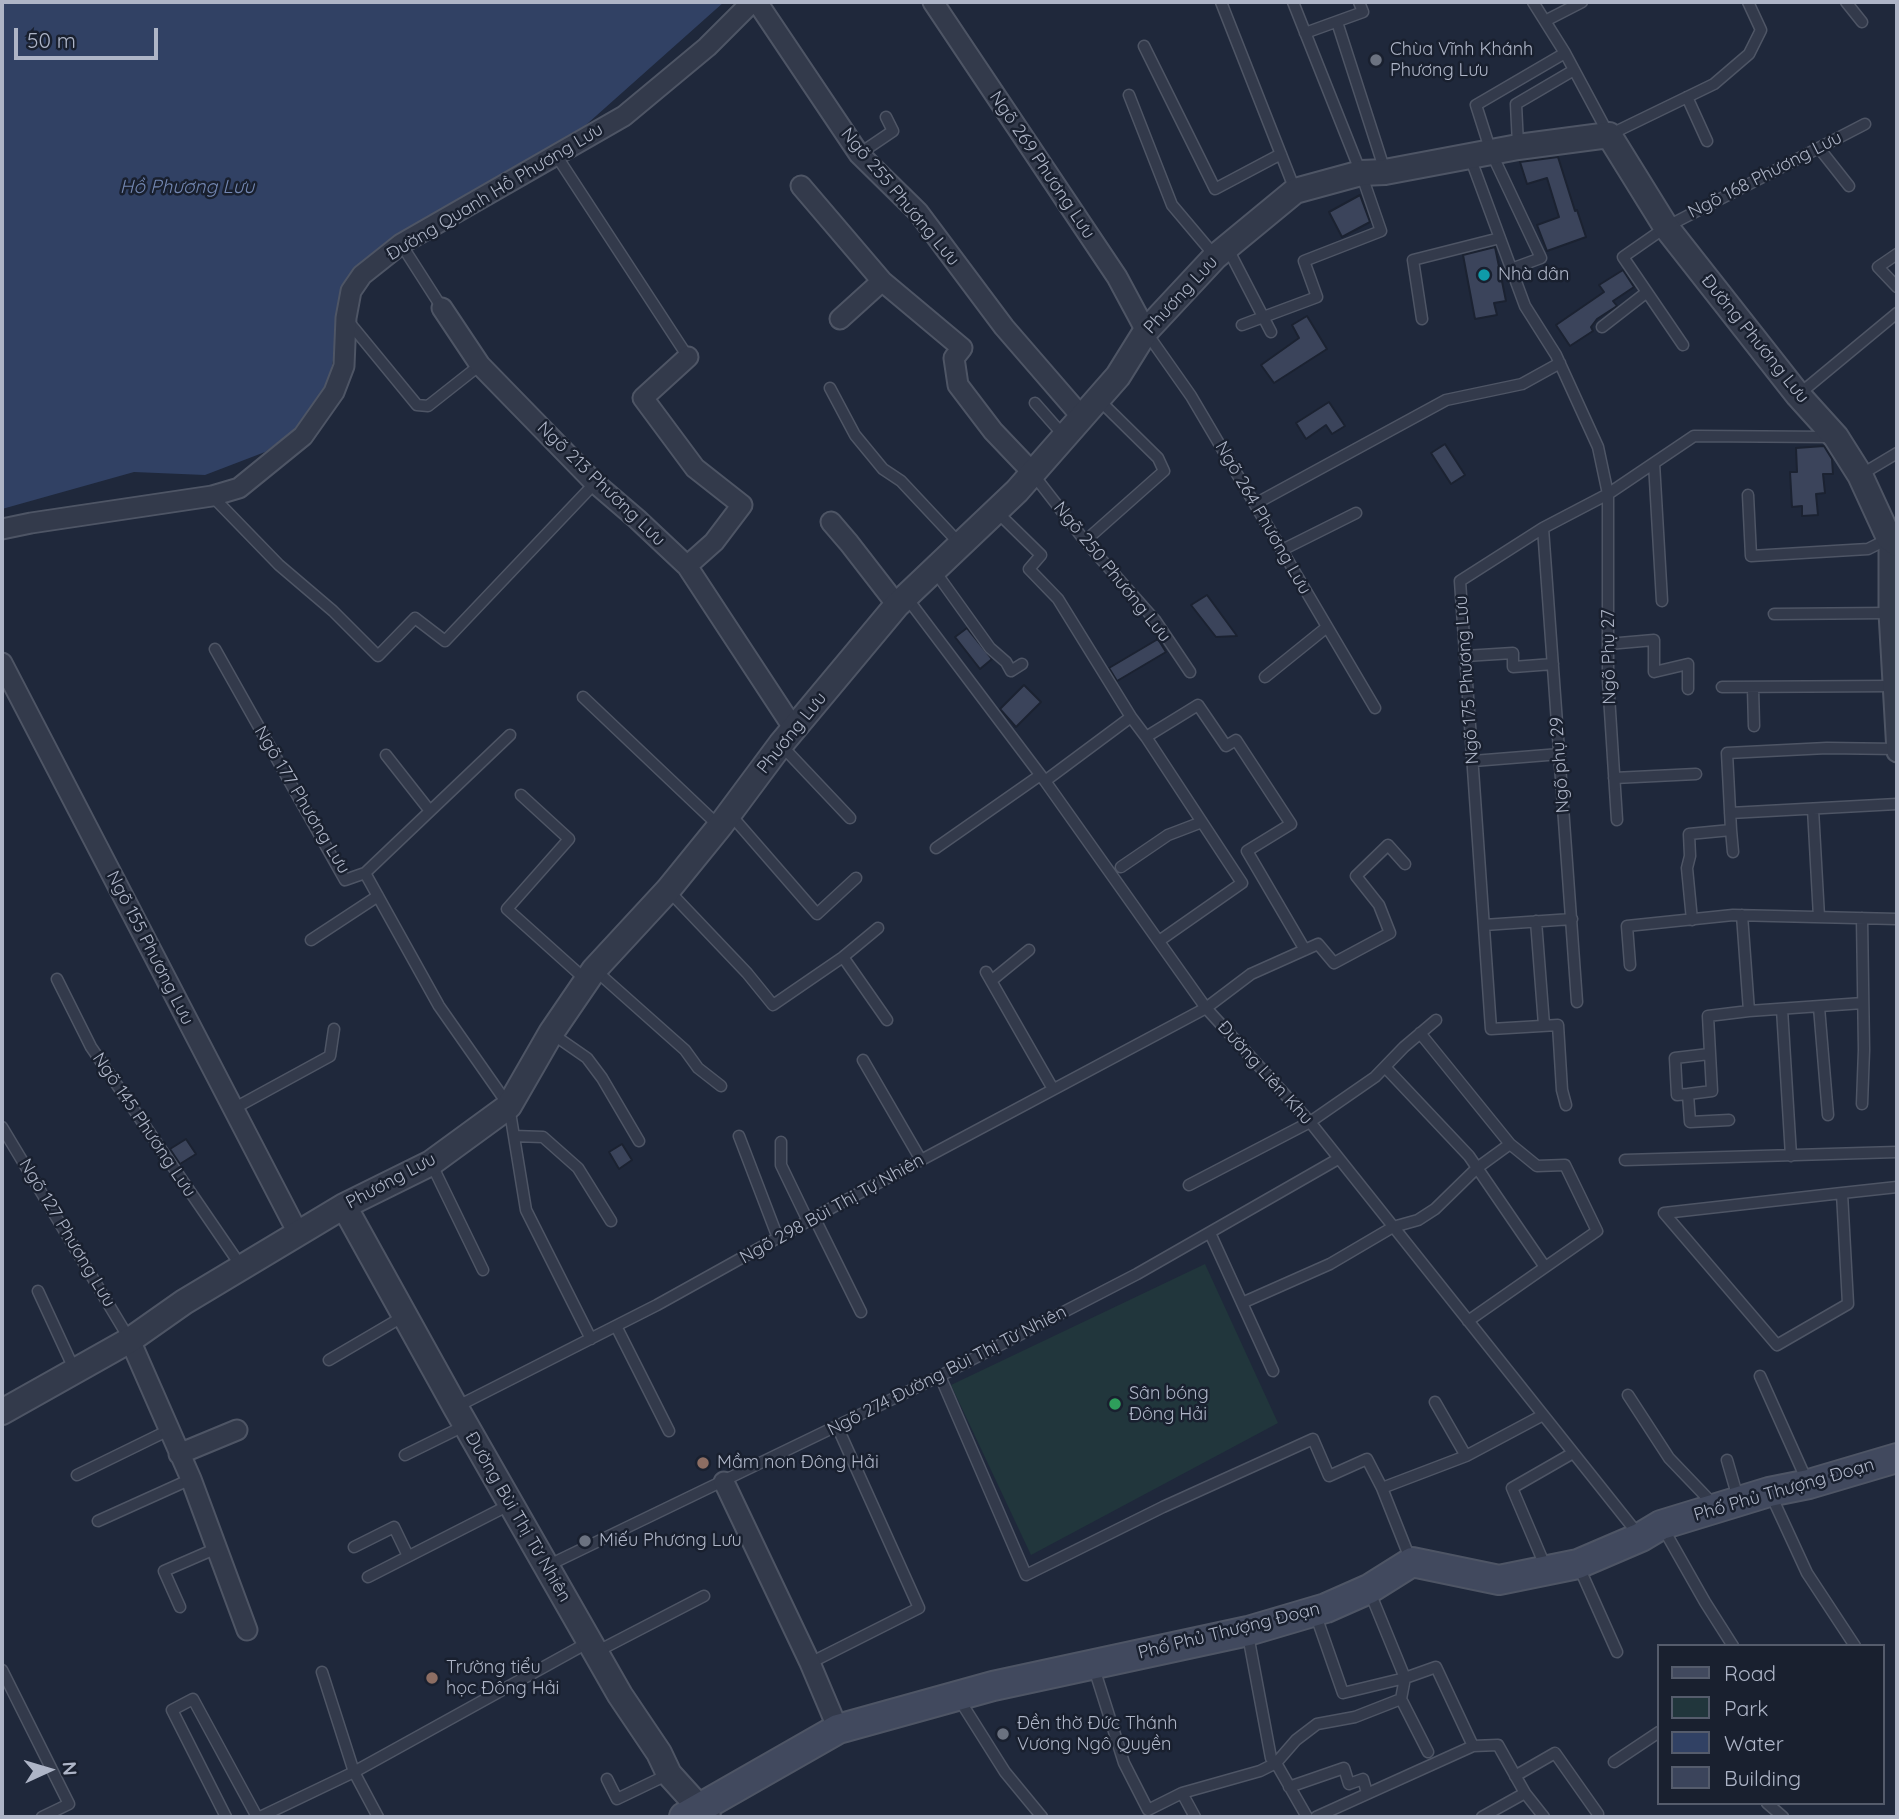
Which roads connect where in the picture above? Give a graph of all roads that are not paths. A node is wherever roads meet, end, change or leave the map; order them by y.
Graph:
1 (754, 2) edge
2 (933, 2) edge
3 (1221, 2) edge
4 (1293, 2) edge
5 (1359, 2) edge
6 (1533, 2) edge
7 (1582, 2) edge
8 (1748, 2) edge
9 (1846, 2) edge
10 (1337, 22) junction
11 (1545, 22) junction
12 (1862, 22) dead end
13 (1305, 33) junction
14 (1144, 46) dead end
15 (1565, 53) junction
16 (1574, 70) junction
17 (1129, 95) dead end
18 (1687, 97) junction
19 (886, 117) dead end
20 (1865, 124) dead end
21 (1609, 135) junction
22 (1707, 141) dead end
23 (1518, 147) junction
24 (1819, 148) junction
25 (859, 154) junction
26 (1280, 154) junction
27 (556, 155) junction
28 (1481, 155) junction
29 (1373, 172) junction
30 (801, 186) dead end
31 (1849, 186) dead end
32 (1295, 191) junction
33 (1666, 227) junction
34 (1500, 238) junction
35 (401, 244) junction
36 (1221, 251) junction
37 (1897, 254) edge
38 (1511, 269) junction
39 (881, 281) junction
40 (1897, 287) edge
41 (1647, 292) junction
42 (442, 308) joint
43 (1897, 313) edge
44 (1264, 317) junction
45 (346, 318) junction
46 (840, 319) dead end
47 (1422, 319) dead end
48 (1242, 325) dead end
49 (1602, 327) dead end
50 (1146, 331) junction
51 (1271, 332) dead end
52 (1684, 345) dead end
53 (688, 357) joint
54 (1560, 363) junction
55 (480, 365) junction
56 (830, 388) dead end
57 (1798, 395) junction
58 (1035, 403) dead end
59 (1090, 407) junction
60 (1065, 436) junction
61 (1836, 437) junction
62 (1897, 453) edge
63 (1654, 463) junction
64 (1032, 473) junction
65 (1860, 475) junction
66 (595, 483) junction
67 (1608, 494) junction
68 (1748, 495) dead end
69 (212, 496) junction
70 (1255, 503) junction
71 (996, 511) junction
72 (1356, 513) dead end
73 (831, 522) dead end
74 (1543, 528) junction
75 (2, 529) edge
76 (1086, 541) junction
77 (1893, 541) edge
78 (961, 544) junction
79 (1282, 550) junction
80 (687, 566) junction
81 (934, 570) junction
82 (902, 601) junction
83 (1662, 601) dead end
84 (1889, 613) junction
85 (1773, 614) dead end
86 (1327, 627) junction
87 (1608, 645) junction
88 (215, 649) dead end
89 (1465, 656) junction
90 (2, 663) edge
91 (1022, 664) dead end
92 (1553, 664) junction
93 (1190, 672) dead end
94 (1265, 677) dead end
95 (1893, 686) junction
96 (1722, 687) dead end
97 (1753, 688) junction
98 (1688, 690) dead end
99 (583, 697) dead end
100 (1375, 708) dead end
101 (1131, 717) junction
102 (1754, 726) dead end
103 (510, 735) dead end
104 (787, 737) junction
105 (1146, 737) junction
106 (1897, 750) edge
107 (1560, 754) junction
108 (386, 755) dead end
109 (1473, 761) junction
110 (1696, 774) dead end
111 (1614, 778) junction
112 (1042, 779) junction
113 (521, 795) dead end
114 (1897, 804) edge
115 (1813, 809) junction
116 (430, 811) junction
117 (1730, 813) junction
118 (850, 818) dead end
119 (725, 820) junction
120 (1618, 820) dead end
121 (1202, 822) junction
122 (1731, 830) junction
123 (936, 848) dead end
124 (1733, 852) dead end
125 (1405, 864) dead end
126 (1121, 867) dead end
127 (366, 873) junction
128 (856, 878) dead end
129 (668, 890) junction
130 (378, 896) junction
131 (1742, 915) junction
132 (1819, 917) junction
133 (1862, 918) junction
134 (1572, 919) junction
135 (1692, 919) junction
136 (1897, 919) edge
137 (1536, 921) junction
138 (1484, 925) junction
139 (878, 928) dead end
140 (311, 940) dead end
141 (1159, 941) junction
142 (1030, 950) dead end
143 (1305, 950) junction
144 (843, 957) junction
145 (1630, 965) dead end
146 (590, 975) junction
147 (57, 979) dead end
148 (1577, 1002) dead end
149 (1863, 1003) junction
150 (1819, 1007) junction
151 (1206, 1008) junction
152 (1782, 1009) junction
153 (1749, 1011) junction
154 (887, 1020) dead end
155 (1436, 1020) dead end
156 (1544, 1026) junction
157 (334, 1029) dead end
158 (551, 1033) junction
159 (1420, 1033) junction
160 (1709, 1054) junction
161 (863, 1060) dead end
162 (1385, 1067) junction
163 (721, 1086) dead end
164 (1053, 1089) junction
165 (1688, 1094) junction
166 (1862, 1104) dead end
167 (1566, 1105) dead end
168 (509, 1106) junction
169 (233, 1108) junction
170 (1828, 1115) dead end
171 (1729, 1120) dead end
172 (1310, 1122) junction
173 (2, 1127) edge
174 (514, 1136) junction
175 (739, 1136) dead end
176 (639, 1142) dead end
177 (781, 1142) dead end
178 (1510, 1144) junction
179 (1897, 1152) edge
180 (1791, 1156) junction
181 (1338, 1159) junction
182 (921, 1160) junction
183 (1625, 1160) dead end
184 (431, 1163) junction
185 (1477, 1168) junction
186 (1189, 1185) dead end
187 (1897, 1187) edge
188 (1842, 1193) junction
189 (344, 1206) junction
190 (811, 1219) junction
191 (611, 1221) dead end
192 (1393, 1227) junction
193 (298, 1233) junction
194 (1210, 1233) junction
195 (778, 1238) junction
196 (242, 1266) junction
197 (1545, 1267) junction
198 (483, 1270) dead end
199 (38, 1291) dead end
200 (1242, 1303) junction
201 (861, 1312) dead end
202 (404, 1315) junction
203 (1468, 1321) junction
204 (616, 1326) junction
205 (591, 1339) junction
206 (130, 1340) junction
207 (329, 1360) dead end
208 (1273, 1371) dead end
209 (75, 1372) junction
210 (940, 1376) junction
211 (1760, 1376) dead end
212 (1628, 1395) dead end
213 (1435, 1402) dead end
214 (2, 1412) edge
215 (1543, 1415) junction
216 (461, 1416) junction
217 (837, 1426) junction
218 (169, 1430) junction
219 (237, 1430) dead end
220 (668, 1431) dead end
221 (1573, 1453) junction
222 (179, 1454) junction
223 (405, 1455) dead end
224 (1466, 1456) junction
225 (1897, 1458) edge
226 (1727, 1460) dead end
227 (77, 1475) dead end
228 (191, 1479) junction
229 (724, 1482) junction
230 (1809, 1484) junction
231 (1382, 1488) junction
232 (1769, 1492) junction
233 (511, 1503) junction
234 (1728, 1505) junction
235 (98, 1521) dead end
236 (1651, 1531) junction
237 (354, 1547) dead end
238 (217, 1548) junction
239 (408, 1556) junction
240 (1412, 1562) junction
241 (1578, 1563) junction
242 (546, 1566) junction
243 (1547, 1570) junction
244 (368, 1577) dead end
245 (1369, 1589) junction
246 (704, 1596) dead end
247 (180, 1607) dead end
248 (1314, 1611) junction
249 (247, 1630) dead end
250 (1248, 1631) junction
251 (1732, 1644) edge
252 (1854, 1644) edge
253 (593, 1647) junction
254 (1617, 1652) dead end
255 (810, 1663) junction
256 (1093, 1664) junction
257 (2, 1670) edge
258 (322, 1672) dead end
259 (1405, 1678) junction
260 (957, 1695) junction
261 (1401, 1699) junction
262 (838, 1729) junction
263 (1658, 1733) edge
264 (1473, 1746) junction
265 (1427, 1752) dead end
266 (1614, 1762) dead end
267 (1276, 1763) junction
268 (355, 1772) junction
269 (669, 1774) junction
270 (1515, 1776) junction
271 (607, 1779) dead end
272 (1289, 1787) junction
273 (1182, 1793) junction
274 (1367, 1793) junction
275 (1525, 1793) junction
276 (1769, 1805) edge
277 (698, 1814) edge
278 (1598, 1814) dead end
279 (41, 1817) edge
280 (226, 1817) edge
281 (259, 1817) edge
282 (378, 1817) edge
283 (1042, 1817) edge
284 (1195, 1817) edge
285 (1307, 1817) edge
286 (1316, 1817) edge
287 (1482, 1817) edge
288 (1544, 1817) edge
289 (1783, 1817) edge

1 - 25 street, Ngõ 255 Phương Lưu
1 - 27 street, Đường Quanh Hồ Phương Lưu
2 - 50 street, Ngõ 269 Phương Lưu
3 - 26 lane
4 - 13 lane
5 - 10 lane
6 - 11 lane
7 - 11 lane
8 - 18 lane
9 - 12 lane
10 - 13 lane
10 - 29 lane
11 - 15 lane
13 - 29 lane
14 - 26 lane
15 - 16 lane
15 - 28 lane
16 - 21 lane
16 - 23 lane
17 - 36 lane
18 - 21 lane
18 - 22 lane
19 - 25 lane
20 - 24 lane, Ngõ 168 Phương Lưu
21 - 23 street, Phương Lưu
21 - 33 street, Đường Phương Lưu
23 - 28 street, Phương Lưu
24 - 31 lane
24 - 33 lane, Ngõ 168 Phương Lưu
25 - 59 street, Ngõ 255 Phương Lưu
26 - 32 lane
27 - 35 street, Đường Quanh Hồ Phương Lưu
27 - 53 lane
28 - 29 street, Phương Lưu
28 - 34 lane, Ngõ Phụ 27
28 - 38 lane
29 - 32 street, Phương Lưu
29 - 44 lane
30 - 39 street
32 - 36 street, Phương Lưu
33 - 41 lane, Ngõ 168 Phương Lưu
33 - 57 street, Đường Phương Lưu
34 - 38 lane, Ngõ Phụ 27
34 - 47 lane
35 - 42 lane, Ngõ 213 Phương Lưu
35 - 45 street, Đường Quanh Hồ Phương Lưu
36 - 44 lane
36 - 50 street, Phương Lưu
37 - 40 lane
38 - 54 lane, Ngõ Phụ 27
39 - 46 street
39 - 64 street
41 - 49 lane
41 - 52 lane
42 - 55 street, Ngõ 213 Phương Lưu
43 - 57 lane
44 - 48 lane
44 - 51 lane
45 - 55 lane
45 - 69 street, Đường Quanh Hồ Phương Lưu
50 - 59 street, Phương Lưu
50 - 70 lane, Ngõ 264 Phương Lưu
53 - 80 street
54 - 67 lane, Ngõ Phụ 27
54 - 70 lane
55 - 66 street, Ngõ 213 Phương Lưu
56 - 78 lane
57 - 61 street, Đường Phương Lưu
58 - 60 lane
59 - 60 street, Phương Lưu
59 - 76 lane
60 - 64 street, Phương Lưu
61 - 63 lane, Ngõ 175 Phương Lưu
61 - 65 street, Đường Phương Lưu
62 - 65 lane
63 - 67 lane, Ngõ 175 Phương Lưu
63 - 83 lane
64 - 71 street, Phương Lưu
64 - 76 lane, Ngõ 250 Phương Lưu
65 - 77 street, Đường Phương Lưu
66 - 69 lane
66 - 80 street, Ngõ 213 Phương Lưu
67 - 74 lane, Ngõ 175 Phương Lưu
67 - 87 lane, Ngõ Phụ 27
68 - 77 lane
69 - 75 street, Đường Quanh Hồ Phương Lưu
70 - 79 lane, Ngõ 264 Phương Lưu
71 - 78 street, Phương Lưu
71 - 101 lane
72 - 79 lane
73 - 82 street
74 - 89 lane, Ngõ 175 Phương Lưu
74 - 92 lane, Ngõ phụ 29
76 - 93 lane, Ngõ 250 Phương Lưu
77 - 84 street
78 - 81 street, Phương Lưu
79 - 86 lane, Ngõ 264 Phương Lưu
80 - 104 street, Ngõ 213 Phương Lưu
81 - 82 street, Phương Lưu
81 - 91 lane
82 - 104 street, Phương Lưu
82 - 112 lane, Đường Liên Khu
84 - 85 lane
84 - 95 street
86 - 94 lane
86 - 100 lane, Ngõ 264 Phương Lưu
87 - 98 lane
87 - 111 lane, Ngõ Phụ 27
88 - 127 lane, Ngõ 177 Phương Lưu
89 - 92 lane
89 - 109 lane, Ngõ 175 Phương Lưu
90 - 169 street, Ngõ 155 Phương Lưu
92 - 107 lane, Ngõ phụ 29
95 - 97 lane
95 - 106 street
96 - 97 lane
97 - 102 lane
99 - 119 lane
101 - 105 lane
101 - 112 lane
103 - 116 lane
104 - 118 lane
104 - 119 street, Phương Lưu
105 - 121 lane
105 - 143 lane
106 - 117 lane
107 - 109 lane
107 - 134 lane, Ngõ phụ 29
108 - 116 lane
109 - 138 lane, Ngõ 175 Phương Lưu
110 - 111 lane
111 - 120 lane, Ngõ Phụ 27
112 - 123 lane
112 - 141 lane, Đường Liên Khu
113 - 146 lane
114 - 115 lane
115 - 117 lane
115 - 132 lane
116 - 127 lane
117 - 122 lane
119 - 128 lane
119 - 129 street, Phương Lưu
121 - 126 lane
121 - 141 lane
122 - 124 lane
122 - 135 lane
125 - 143 lane
127 - 130 lane, Ngõ 177 Phương Lưu
129 - 144 lane
129 - 146 street, Phương Lưu
130 - 140 lane
130 - 168 lane, Ngõ 177 Phương Lưu
131 - 132 lane
131 - 135 lane
131 - 153 lane
132 - 133 lane
133 - 136 lane
133 - 149 lane
134 - 137 lane
134 - 148 lane, Ngõ phụ 29
135 - 145 lane
137 - 138 lane
137 - 156 lane
138 - 156 lane, Ngõ 175 Phương Lưu
139 - 144 lane
141 - 151 lane, Đường Liên Khu
142 - 164 lane
143 - 151 lane, Ngõ 298 Bùi Thị Tự Nhiên
144 - 154 lane
146 - 158 street, Phương Lưu
146 - 163 lane
147 - 196 lane, Ngõ 145 Phương Lưu
149 - 150 lane
149 - 166 lane
150 - 152 lane
150 - 170 lane
151 - 164 lane, Ngõ 298 Bùi Thị Tự Nhiên
151 - 172 lane, Đường Liên Khu
152 - 153 lane
152 - 180 lane
153 - 160 lane
155 - 159 lane
156 - 167 lane
157 - 169 lane
158 - 168 street, Phương Lưu
158 - 176 lane
159 - 162 lane
159 - 178 lane
160 - 165 lane
160 - 165 lane
161 - 182 lane
162 - 172 lane
162 - 185 lane
164 - 182 lane, Ngõ 298 Bùi Thị Tự Nhiên
165 - 171 lane
168 - 174 lane
168 - 184 street, Phương Lưu
169 - 193 street, Ngõ 155 Phương Lưu
172 - 181 lane, Đường Liên Khu
172 - 186 lane
173 - 206 lane, Ngõ 127 Phương Lưu
174 - 191 lane
174 - 205 lane
175 - 195 lane
177 - 190 lane
178 - 185 lane
178 - 197 lane
179 - 180 lane
180 - 183 lane
181 - 192 lane, Đường Liên Khu
181 - 194 lane, Ngõ 274 Đường Bùi Thị Từ Nhiên
182 - 190 lane, Ngõ 298 Bùi Thị Tự Nhiên
184 - 189 street, Phương Lưu
184 - 198 lane
185 - 192 lane
185 - 197 lane
187 - 188 lane
188 - 188 lane
189 - 193 street, Phương Lưu
189 - 202 street, Đường Bùi Thị Từ Nhiên
190 - 195 lane, Ngõ 298 Bùi Thị Tự Nhiên
190 - 201 lane
192 - 200 lane
192 - 203 lane, Đường Liên Khu
193 - 196 street, Phương Lưu
194 - 200 lane
194 - 210 lane, Ngõ 274 Đường Bùi Thị Từ Nhiên
195 - 204 lane, Ngõ 298 Bùi Thị Tự Nhiên
196 - 206 street, Phương Lưu
197 - 203 lane
199 - 209 lane
200 - 208 lane
202 - 207 lane
202 - 216 street, Đường Bùi Thị Từ Nhiên
203 - 215 lane, Đường Liên Khu
204 - 205 lane, Ngõ 298 Bùi Thị Tự Nhiên
204 - 220 lane
205 - 216 lane, Ngõ 298 Bùi Thị Tự Nhiên
206 - 209 street, Phương Lưu
206 - 218 street
209 - 214 street, Phương Lưu
210 - 217 lane, Ngõ 274 Đường Bùi Thị Từ Nhiên
210 - 231 lane
211 - 230 lane
212 - 234 lane
213 - 224 lane
215 - 221 lane, Đường Liên Khu
215 - 224 lane
216 - 223 lane, Ngõ 298 Bùi Thị Tự Nhiên
216 - 233 street, Đường Bùi Thị Từ Nhiên
217 - 229 lane, Ngõ 274 Đường Bùi Thị Từ Nhiên
217 - 255 lane
218 - 222 street
218 - 227 lane
219 - 222 street
221 - 236 lane, Đường Liên Khu
221 - 243 lane
222 - 228 street
224 - 231 lane
225 - 230 main road, Phố Phủ Thượng Đoạn
226 - 234 lane
228 - 235 lane
228 - 238 street
229 - 242 lane, Ngõ 274 Đường Bùi Thị Từ Nhiên
229 - 255 street
230 - 232 main road, Phố Phủ Thượng Đoạn
231 - 240 lane
232 - 234 main road, Phố Phủ Thượng Đoạn
232 - 252 lane
233 - 239 lane
233 - 242 street, Đường Bùi Thị Từ Nhiên
234 - 236 main road, Phố Phủ Thượng Đoạn
236 - 241 main road, Phố Phủ Thượng Đoạn
236 - 251 lane, Đường Liên Khu
237 - 239 lane
238 - 247 lane
238 - 249 street
239 - 244 lane
240 - 243 main road, Phố Phủ Thượng Đoạn
240 - 245 main road, Phố Phủ Thượng Đoạn
241 - 243 main road, Phố Phủ Thượng Đoạn
241 - 254 lane
242 - 253 street, Đường Bùi Thị Từ Nhiên
245 - 248 main road, Phố Phủ Thượng Đoạn
245 - 259 lane
246 - 253 lane
248 - 250 main road, Phố Phủ Thượng Đoạn
248 - 259 lane
250 - 256 main road, Phố Phủ Thượng Đoạn
250 - 267 lane
253 - 268 lane
253 - 269 street, Đường Bùi Thị Từ Nhiên
255 - 262 street
256 - 260 main road, Phố Phủ Thượng Đoạn
256 - 273 lane
257 - 279 lane
258 - 268 lane
259 - 261 lane
259 - 264 lane
260 - 262 main road, Phố Phủ Thượng Đoạn
260 - 283 lane
261 - 265 lane
261 - 267 lane
262 - 277 main road, Phố Phủ Thượng Đoạn
263 - 266 lane
264 - 270 lane
264 - 274 lane
267 - 272 lane
267 - 273 lane
268 - 281 lane
268 - 282 lane
269 - 271 lane
269 - 277 street, Đường Bùi Thị Từ Nhiên
270 - 275 lane
270 - 278 lane
272 - 274 lane
272 - 285 lane
273 - 284 lane
274 - 286 lane
275 - 287 lane
275 - 288 lane
276 - 289 lane
280 - 281 lane

